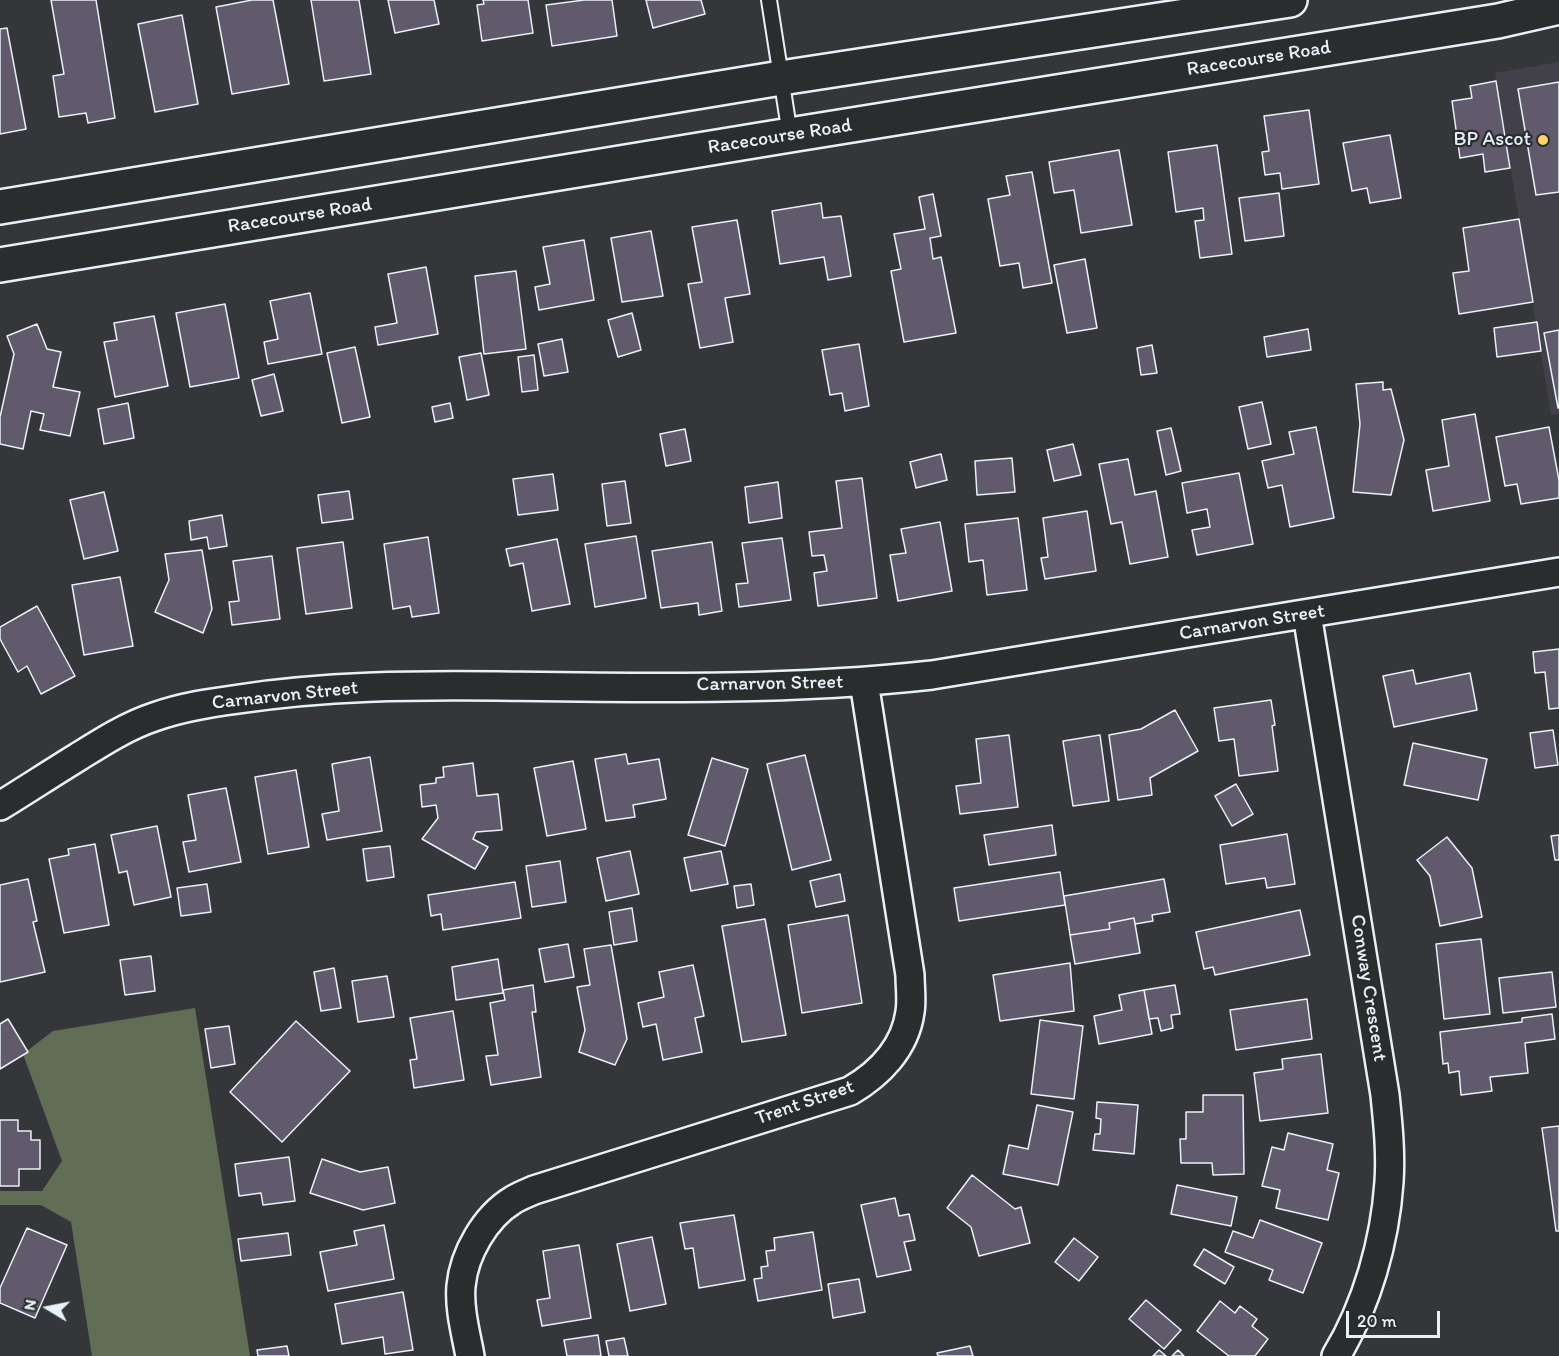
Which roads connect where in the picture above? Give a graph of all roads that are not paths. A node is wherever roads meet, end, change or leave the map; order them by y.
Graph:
1 (769, 0) edge
2 (1290, 0) edge
3 (1559, 7) edge
4 (781, 78) junction
5 (790, 135) junction
6 (0, 207) edge
7 (0, 265) edge
8 (1559, 572) edge
9 (1307, 614) junction
10 (864, 681) junction
11 (0, 806) edge
12 (470, 1356) edge
13 (1336, 1356) edge

1 - 4 lane
2 - 4 street
3 - 5 street, Racecourse Road
4 - 5 lane
4 - 6 street
5 - 7 street, Racecourse Road
8 - 9 street, Carnarvon Street
9 - 10 street, Carnarvon Street
9 - 13 street, Conway Crescent
10 - 11 street, Carnarvon Street
10 - 12 street, Trent Street

